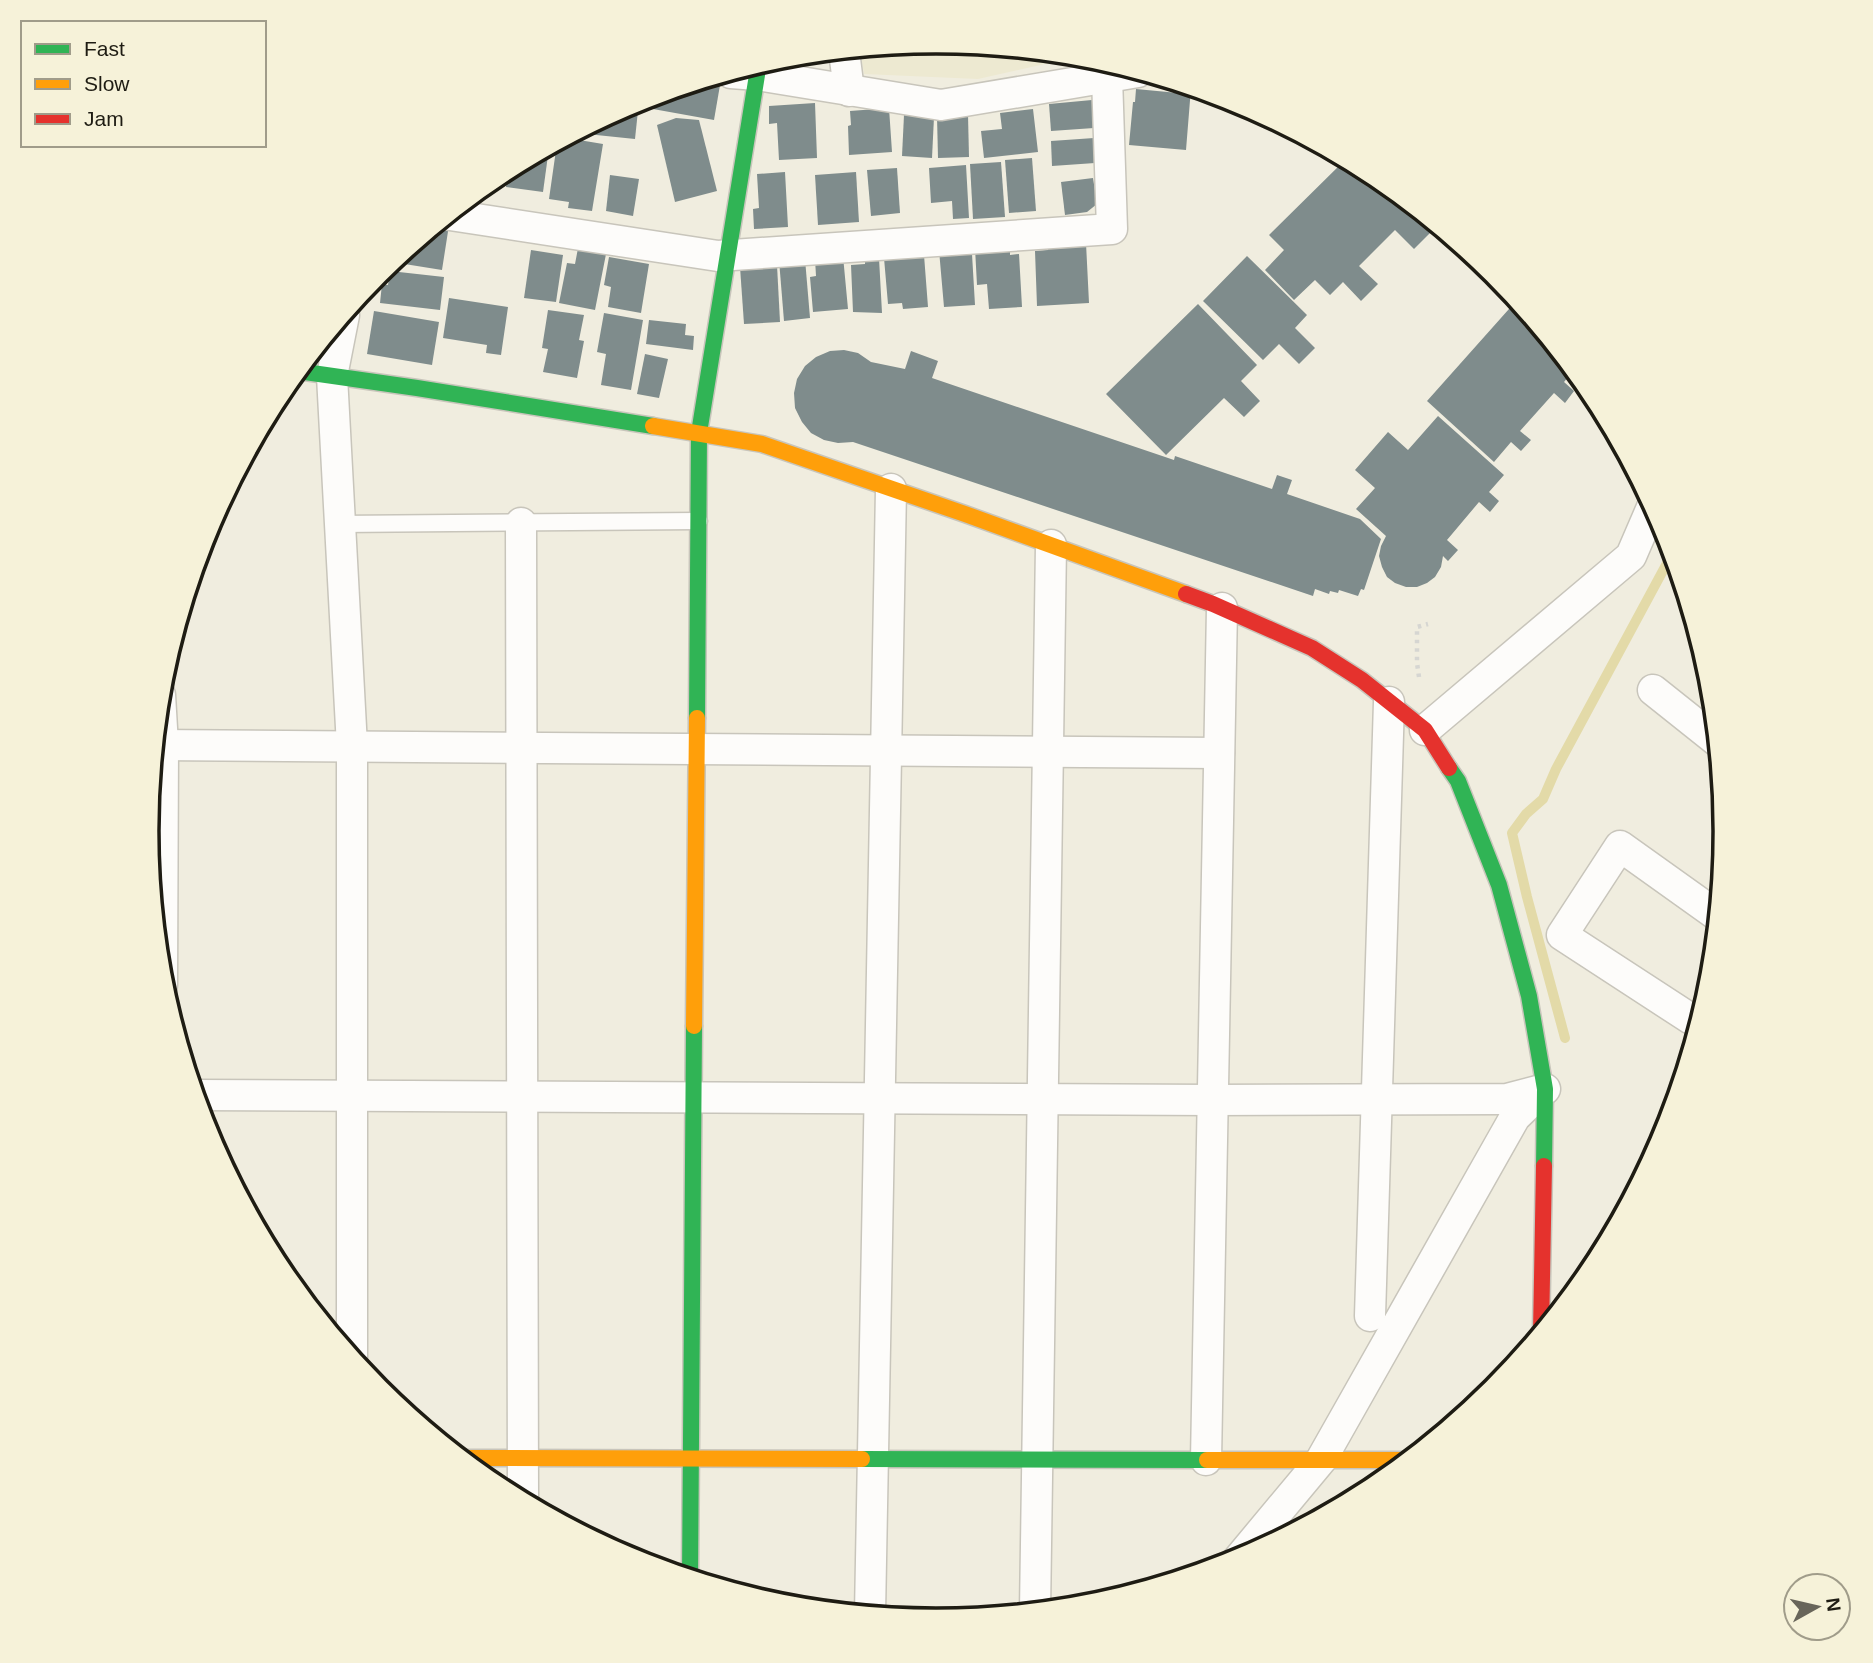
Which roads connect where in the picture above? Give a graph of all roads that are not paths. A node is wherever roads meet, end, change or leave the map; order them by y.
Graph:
1 (845, 60) edge
2 (756, 76) edge
3 (1116, 76) edge
4 (1107, 77) junction
5 (744, 79) edge
6 (849, 91) junction
7 (461, 217) edge
8 (728, 255) junction
9 (340, 333) edge
10 (310, 373) edge
11 (332, 376) junction
12 (699, 433) junction
13 (891, 489) junction
14 (1648, 518) edge
15 (699, 521) junction
16 (521, 523) junction
17 (340, 524) junction
18 (1051, 545) junction
19 (1222, 608) junction
20 (1653, 690) dead end
21 (1389, 702) junction
22 (1425, 730) junction
23 (1707, 733) edge
24 (165, 745) edge
25 (352, 746) junction
26 (521, 748) junction
27 (697, 749) junction
28 (886, 750) junction
29 (1048, 752) junction
30 (1219, 753) junction
31 (160, 811) edge
32 (161, 872) edge
33 (1709, 910) edge
34 (1690, 1019) edge
35 (1545, 1089) junction
36 (205, 1095) edge
37 (352, 1096) junction
38 (522, 1097) junction
39 (694, 1098) junction
40 (880, 1098) junction
41 (1042, 1099) junction
42 (1377, 1099) junction
43 (1213, 1100) junction
44 (1541, 1319) edge
45 (352, 1344) edge
46 (1377, 1361) junction
47 (477, 1458) edge
48 (523, 1459) junction
49 (690, 1459) junction
50 (873, 1459) junction
51 (1037, 1460) junction
52 (1206, 1460) junction
53 (1321, 1460) junction
54 (1393, 1460) edge
55 (523, 1489) edge
56 (1253, 1541) edge
57 (690, 1569) edge
58 (1035, 1602) edge
59 (870, 1605) edge

1 - 6 street
2 - 6 street
3 - 4 street
4 - 6 street
4 - 8 street
5 - 8 street
7 - 8 street
8 - 12 street
9 - 11 street
10 - 11 street
11 - 12 street
11 - 17 street
12 - 13 street
12 - 15 street
13 - 18 street
13 - 28 street
14 - 22 street
15 - 16 lane
15 - 27 street
16 - 17 lane
16 - 26 street
17 - 25 street
18 - 19 street
18 - 29 street
19 - 21 street
19 - 30 street
20 - 23 street
21 - 22 street
21 - 42 street
22 - 35 street
24 - 25 street
25 - 26 street
25 - 37 street
26 - 27 street
26 - 38 street
27 - 28 street
27 - 39 street
28 - 29 street
28 - 40 street
29 - 30 street
29 - 41 street
30 - 43 street
31 - 32 street
33 - 34 street
35 - 42 street
35 - 44 street
35 - 46 street
36 - 37 street
37 - 38 street
37 - 45 street
38 - 39 street
38 - 48 street
39 - 40 street
39 - 49 street
40 - 41 street
40 - 50 street
41 - 43 street
41 - 51 street
42 - 43 street
42 - 46 street
43 - 52 street
46 - 53 street
47 - 48 street
48 - 49 street
48 - 55 street
49 - 50 street
49 - 57 street
50 - 51 street
50 - 59 street
51 - 52 street
51 - 58 street
52 - 53 street
53 - 54 street
53 - 56 street

